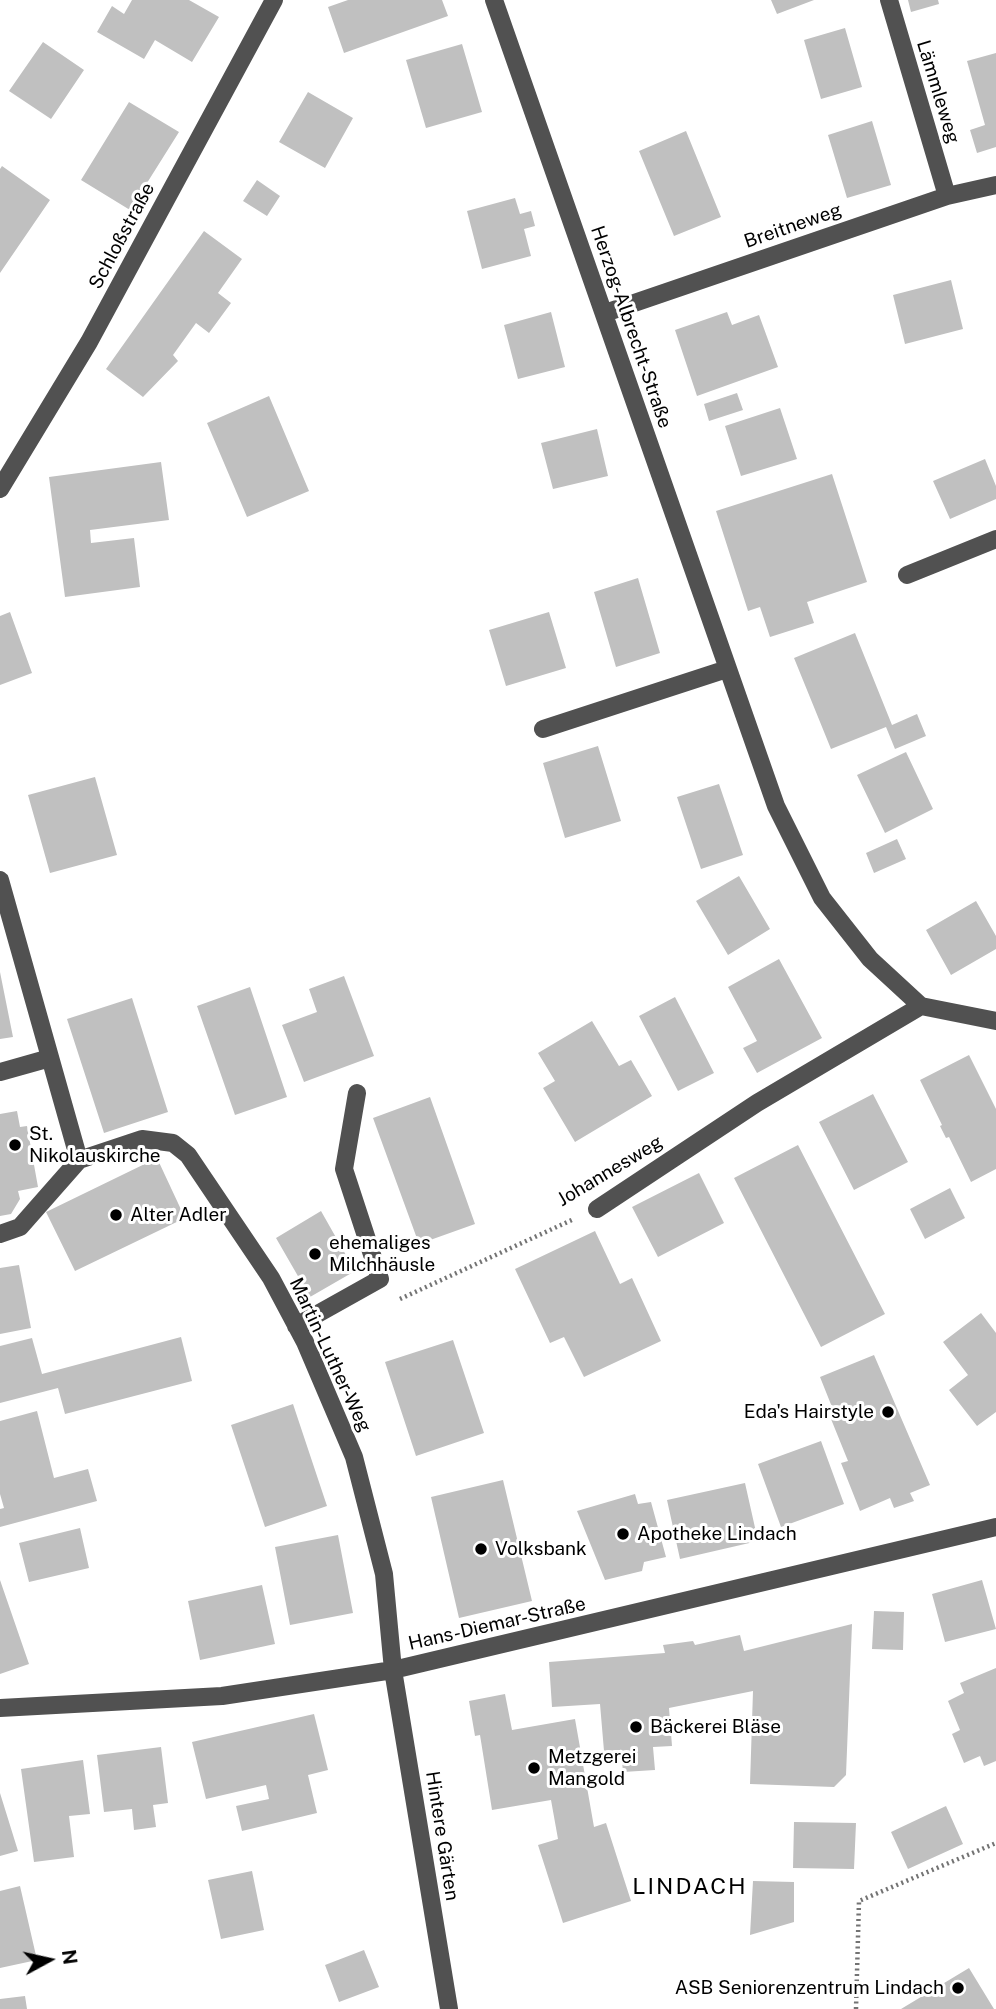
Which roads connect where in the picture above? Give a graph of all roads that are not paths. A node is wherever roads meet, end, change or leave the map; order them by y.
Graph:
1 (274, 0) edge
2 (494, 0) edge
3 (889, 0) edge
4 (996, 185) edge
5 (947, 196) junction
6 (605, 313) junction
7 (0, 489) edge
8 (996, 539) edge
9 (907, 575) dead end
10 (727, 669) junction
11 (543, 729) dead end
12 (0, 880) edge
13 (921, 1006) junction
14 (996, 1021) edge
15 (50, 1058) junction
16 (0, 1072) edge
17 (357, 1093) dead end
18 (79, 1160) junction
19 (597, 1209) road end
20 (0, 1234) edge
21 (296, 1326) junction
22 (996, 1527) edge
23 (393, 1670) junction
24 (0, 1708) edge
25 (449, 2009) edge

1 - 7 street, Schloßstraße
2 - 6 street, Herzog-Albrecht-Straße
3 - 5 street, Lämmleweg
4 - 5 street, Breitneweg
5 - 6 street, Breitneweg
6 - 10 street, Herzog-Albrecht-Straße
8 - 9 street
10 - 11 street
10 - 13 street, Herzog-Albrecht-Straße
12 - 15 street
13 - 14 street
13 - 19 street, Johannesweg
15 - 16 street
15 - 18 street
17 - 21 street
18 - 20 street
18 - 21 street, Martin-Luther-Weg
21 - 23 street, Martin-Luther-Weg
22 - 23 street, Hans-Diemar-Straße
23 - 24 street, Hans-Diemar-Straße
23 - 25 street, Hintere Gärten

